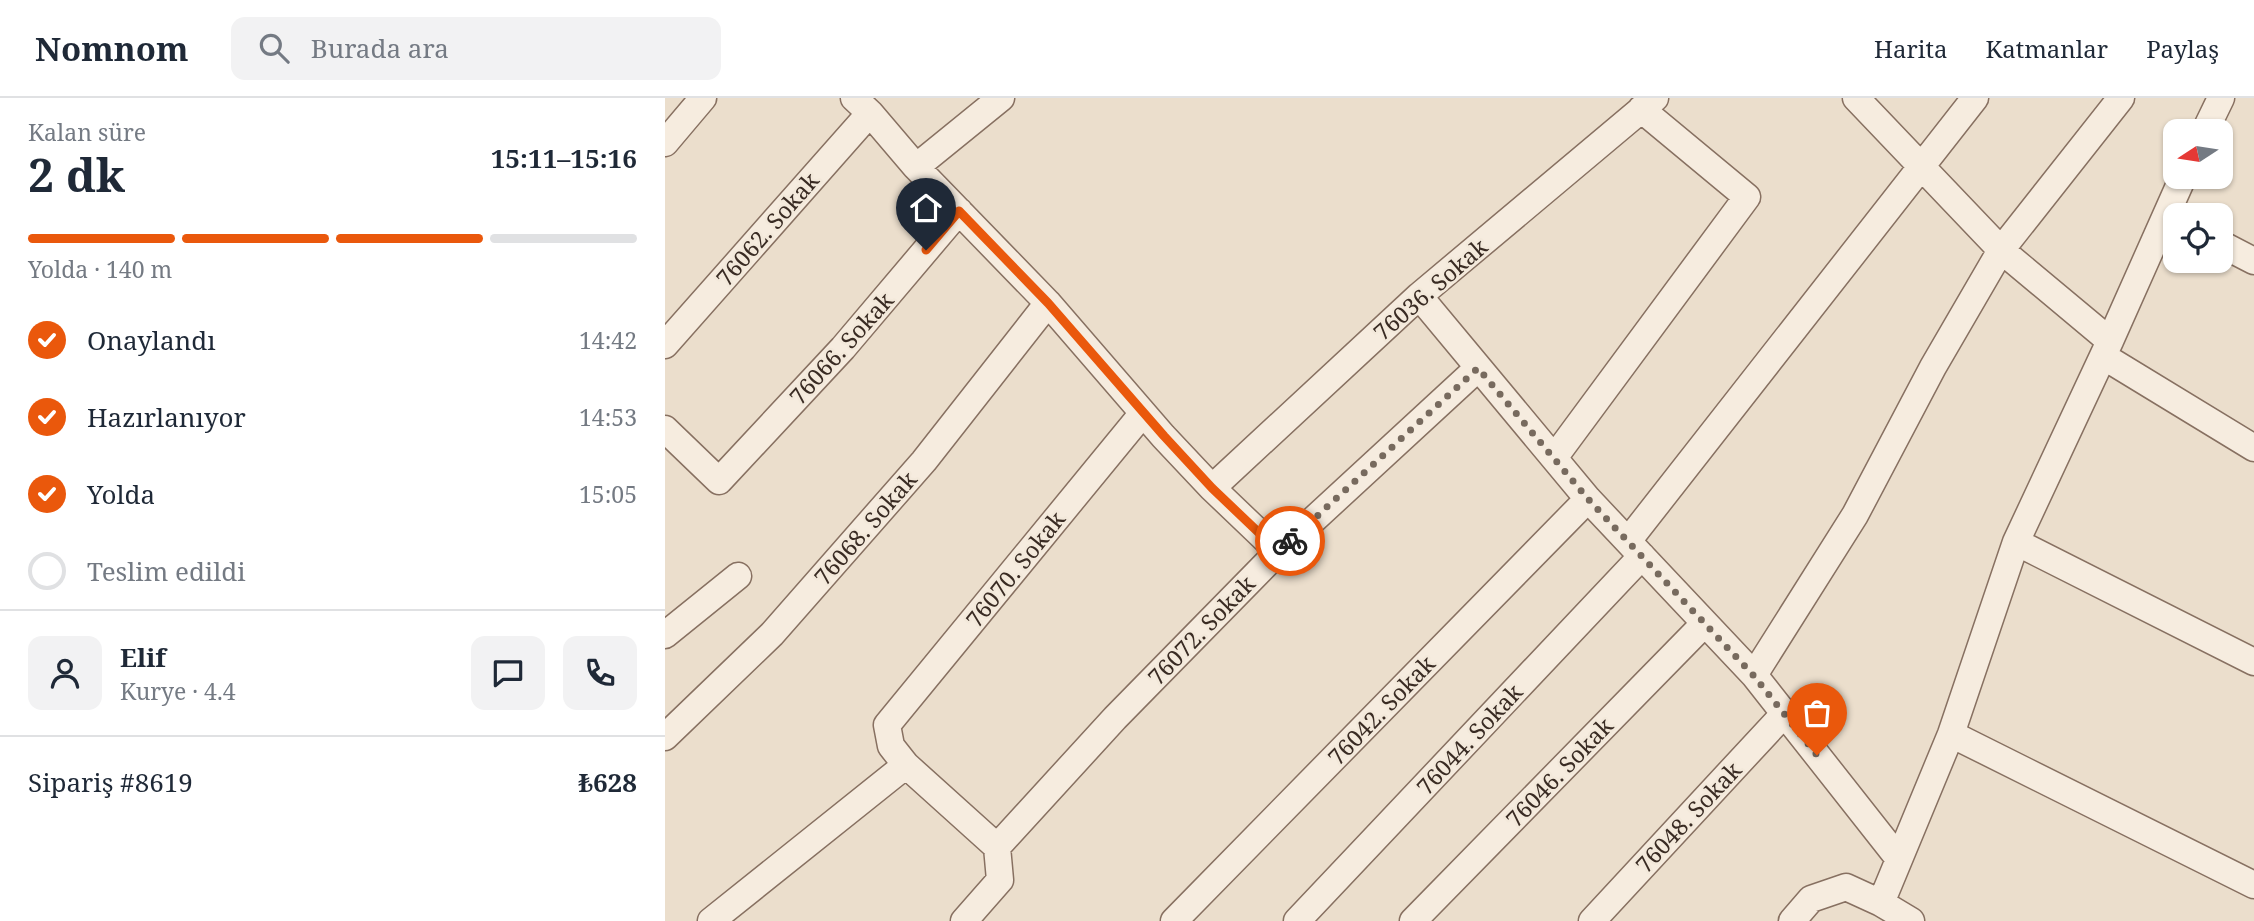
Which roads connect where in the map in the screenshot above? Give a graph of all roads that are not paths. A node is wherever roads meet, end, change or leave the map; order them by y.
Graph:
1 (703, 98) edge
2 (1001, 98) edge
3 (1856, 98) edge
4 (1975, 98) edge
5 (2121, 98) edge
6 (2221, 98) edge
7 (1648, 104) edge
8 (862, 106) edge
9 (2211, 119) edge
10 (665, 143) edge
11 (1921, 164) junction
12 (916, 167) junction
13 (959, 211) junction
14 (2163, 231) edge
15 (2001, 250) junction
16 (2233, 250) edge
17 (2254, 261) edge
18 (1419, 296) junction
19 (1048, 303) junction
20 (665, 345) edge
21 (2106, 349) junction
22 (1478, 368) junction
23 (1143, 413) junction
24 (668, 438) edge
25 (2254, 448) edge
26 (1554, 458) junction
27 (1212, 488) junction
28 (1588, 499) junction
29 (2017, 542) junction
30 (1635, 548) junction
31 (1278, 551) junction
32 (738, 576) dead end
33 (1705, 623) junction
34 (665, 635) edge
35 (2254, 662) edge
36 (1754, 676) junction
37 (1784, 714) junction
38 (1951, 734) junction
39 (665, 737) edge
40 (906, 765) junction
41 (997, 847) junction
42 (1899, 859) junction
43 (2254, 885) edge
44 (1881, 903) junction
45 (711, 921) edge
46 (964, 921) edge
47 (1174, 921) edge
48 (1297, 921) edge
49 (1412, 921) edge
50 (1592, 921) edge
51 (1792, 921) edge
52 (1910, 921) edge

1 - 10 street
2 - 12 street
3 - 11 street
4 - 11 street, 76044. Sokak
5 - 15 street
6 - 9 street
7 - 18 street, 76036. Sokak
7 - 26 street
8 - 12 street
8 - 20 street, 76062. Sokak
11 - 15 street
11 - 30 street, 76044. Sokak
12 - 13 street
13 - 19 street
13 - 24 street, 76066. Sokak
14 - 21 street
15 - 21 street
15 - 36 street
16 - 17 street
18 - 22 street
18 - 27 street, 76036. Sokak
19 - 23 street
19 - 39 street, 76068. Sokak
21 - 25 street
21 - 29 street
22 - 26 street
22 - 31 street, 76072. Sokak
23 - 27 street
23 - 40 street, 76070. Sokak
26 - 28 street
27 - 31 street
28 - 30 street
28 - 47 street, 76042. Sokak
29 - 35 street
29 - 38 street
30 - 33 street
30 - 48 street, 76044. Sokak
31 - 41 street, 76072. Sokak
32 - 34 street
33 - 36 street
33 - 49 street, 76046. Sokak
36 - 37 street
37 - 42 street
37 - 50 street, 76048. Sokak
38 - 42 street
38 - 43 street
40 - 41 street
40 - 45 street
41 - 46 street
42 - 44 street
44 - 51 street
44 - 52 street

